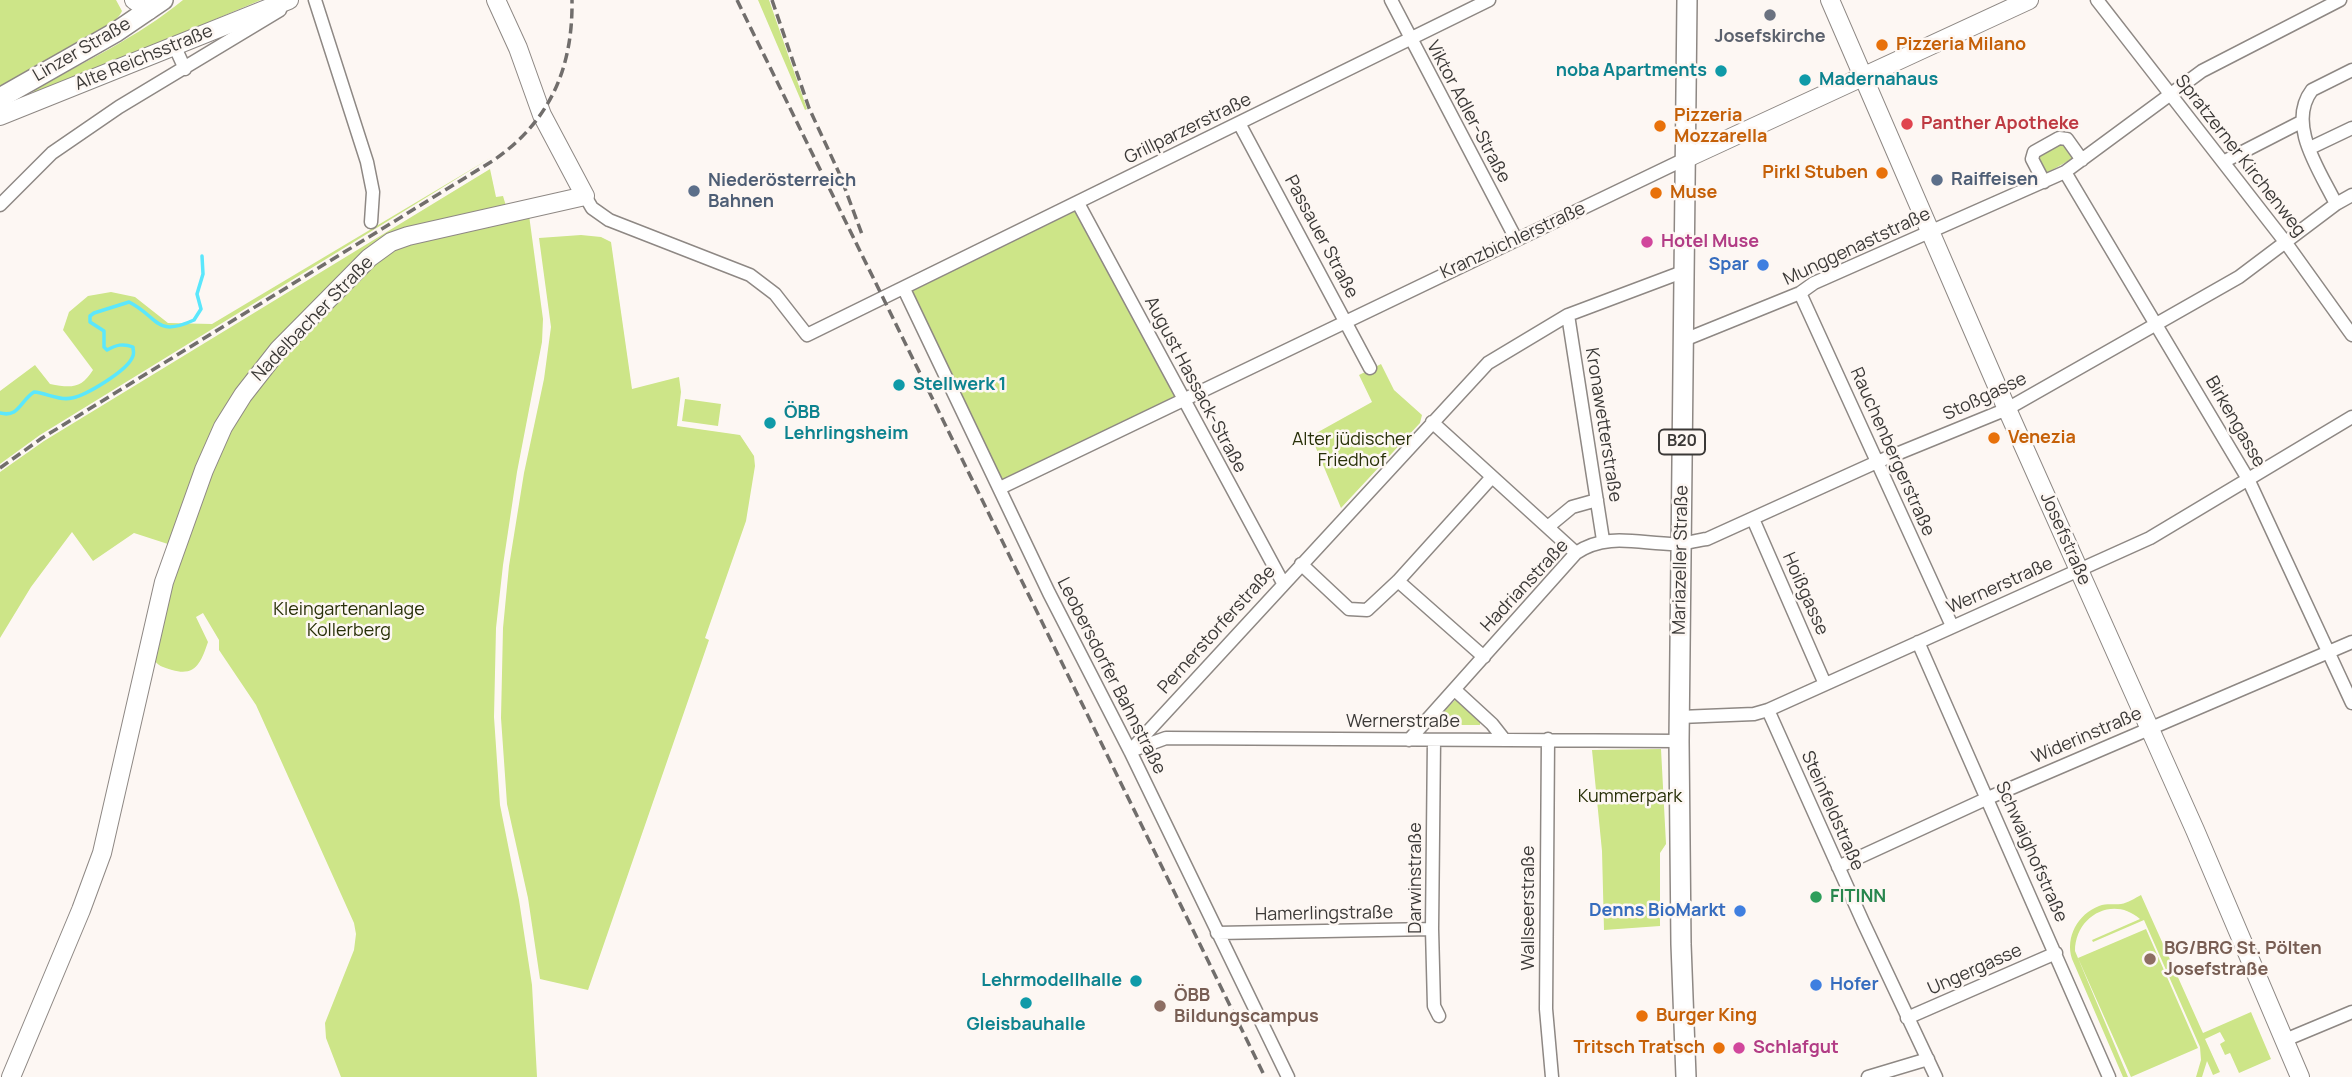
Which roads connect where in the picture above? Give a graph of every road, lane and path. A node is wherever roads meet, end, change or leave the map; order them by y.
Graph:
1 (289, 0) edge
2 (297, 0) edge
3 (315, 0) edge
4 (496, 0) edge
5 (1391, 0) edge
6 (1489, 0) edge
7 (1687, 0) edge
8 (1830, 0) edge
9 (2029, 0) edge
10 (2097, 0) edge
11 (2340, 0) edge
12 (148, 3) edge
13 (1410, 37) junction
14 (174, 45) junction
15 (185, 69) junction
16 (2352, 70) edge
17 (1863, 76) junction
18 (2170, 94) junction
19 (0, 98) edge
20 (0, 116) edge
21 (2301, 122) junction
22 (1239, 123) junction
23 (2352, 128) edge
24 (2310, 148) junction
25 (1687, 158) junction
26 (2082, 160) junction
27 (2223, 162) junction
28 (2065, 172) junction
29 (2044, 182) junction
30 (2352, 195) edge
31 (585, 196) junction
32 (1078, 203) junction
33 (2336, 204) junction
34 (0, 205) edge
35 (371, 222) dead end
36 (1931, 233) junction
37 (1516, 239) junction
38 (2286, 243) junction
39 (1685, 271) junction
40 (904, 289) junction
41 (1800, 293) junction
42 (1568, 315) junction
43 (1346, 321) junction
44 (2158, 325) junction
45 (2352, 335) edge
46 (1684, 340) junction
47 (1370, 368) dead end
48 (1183, 400) junction
49 (2007, 410) junction
50 (2352, 417) edge
51 (1432, 422) junction
52 (1877, 462) junction
53 (1492, 477) junction
54 (2248, 479) junction
55 (1000, 488) junction
56 (1597, 500) junction
57 (1753, 519) junction
58 (1549, 526) junction
59 (1603, 540) junction
60 (1681, 544) junction
61 (1576, 553) junction
62 (1301, 564) junction
63 (2080, 571) junction
64 (1398, 581) junction
65 (1283, 583) junction
66 (1952, 626) junction
67 (1918, 642) junction
68 (2352, 642) edge
69 (2330, 652) junction
70 (1484, 657) junction
71 (1825, 684) junction
72 (1455, 690) junction
73 (2352, 703) edge
74 (1768, 710) junction
75 (1680, 717) junction
76 (2148, 729) junction
77 (1503, 738) junction
78 (1548, 739) junction
79 (1409, 740) junction
80 (1434, 740) junction
81 (1679, 741) junction
82 (1130, 751) junction
83 (1988, 798) junction
84 (1838, 867) junction
85 (1432, 929) junction
86 (1217, 933) junction
87 (2056, 953) junction
88 (2352, 1012) edge
89 (1438, 1016) dead end
90 (1907, 1018) junction
91 (2285, 1040) junction
92 (1928, 1059) junction
93 (2295, 1076) edge
94 (11, 1077) edge
95 (1288, 1077) edge
96 (1552, 1077) edge
97 (1686, 1077) edge
98 (1868, 1077) edge
99 (1936, 1077) edge
100 (2109, 1077) edge

1 - 14 street, Alte Reichsstraße
2 - 15 street
3 - 35 street
4 - 31 street
5 - 13 street, Viktor Adler-Straße
6 - 13 street, Grillparzerstraße
7 - 25 main road, Mariazeller Straße / B20
8 - 17 street, Josefstraße
9 - 17 street, Kranzbichlerstraße
10 - 18 street, Spratzerner Kirchenweg
11 - 18 street, Munggenaststraße
12 - 19 main road, Linzer Straße
13 - 22 street, Grillparzerstraße
13 - 37 street, Viktor Adler-Straße
14 - 15 street
14 - 20 street, Alte Reichsstraße
15 - 34 street
16 - 21 street
17 - 25 street, Kranzbichlerstraße
17 - 36 street, Josefstraße
18 - 26 street, Munggenaststraße
18 - 27 street, Spratzerner Kirchenweg
21 - 24 street
21 - 27 street
22 - 32 street, Grillparzerstraße
22 - 43 street, Passauer Straße
23 - 24 street
24 - 33 street
25 - 37 street, Kranzbichlerstraße
25 - 39 main road, Mariazeller Straße / B20
26 - 28 street, Munggenaststraße
26 - 29 street
27 - 38 street, Spratzerner Kirchenweg
28 - 29 street, Munggenaststraße
28 - 44 street, Birkengasse
29 - 36 street, Munggenaststraße
30 - 33 street, Stoßgasse
31 - 40 street, Grillparzerstraße
31 - 94 street, Nadelbacher Straße
32 - 40 street, Grillparzerstraße
32 - 48 street, August Hassack-Straße
33 - 38 street, Stoßgasse
36 - 41 street, Munggenaststraße
36 - 49 street, Josefstraße
37 - 43 street, Kranzbichlerstraße
38 - 44 street, Stoßgasse
38 - 45 street, Spratzerner Kirchenweg
39 - 42 street
39 - 46 main road, Mariazeller Straße / B20
40 - 55 street, Leobersdorfer Bahnstraße
41 - 46 street, Munggenaststraße
41 - 52 street, Rauchenbergerstraße
42 - 51 street
42 - 56 street, Kronawetterstraße
43 - 47 street, Passauer Straße
43 - 48 street, Kranzbichlerstraße
44 - 49 street, Stoßgasse
44 - 54 street, Birkengasse
46 - 60 main road, Mariazeller Straße / B20
48 - 55 street, Kranzbichlerstraße
48 - 65 street, August Hassack-Straße
49 - 52 street, Stoßgasse
49 - 63 street, Josefstraße
50 - 54 street, Wernerstraße
51 - 53 street
51 - 62 street, Pernerstorferstraße
52 - 57 street, Stoßgasse
52 - 66 street, Rauchenbergerstraße
53 - 58 street
53 - 64 street
54 - 63 street, Wernerstraße
54 - 69 street, Birkengasse
55 - 82 street, Leobersdorfer Bahnstraße
56 - 58 street, Hadrianstraße
56 - 59 street, Kronawetterstraße
57 - 60 street, Stoßgasse
57 - 71 street, Hoißgasse
58 - 61 street
59 - 60 street, Hadrianstraße
59 - 61 street, Hadrianstraße
60 - 75 main road, Mariazeller Straße / B20
61 - 70 street, Hadrianstraße
62 - 64 street
62 - 65 street, Pernerstorferstraße
63 - 66 street, Wernerstraße
63 - 76 street, Josefstraße
64 - 70 street
65 - 82 street, Pernerstorferstraße
66 - 67 street, Wernerstraße
67 - 71 street, Wernerstraße
67 - 83 street, Schwaighofstraße
68 - 69 street, Widerinstraße
69 - 73 street, Birkengasse
69 - 76 street, Widerinstraße
70 - 72 street, Hadrianstraße
71 - 74 street, Wernerstraße
72 - 77 street
72 - 79 street, Hadrianstraße
74 - 75 street, Wernerstraße
74 - 84 street, Steinfeldstraße
75 - 81 main road, Mariazeller Straße / B20
76 - 83 street, Widerinstraße
76 - 91 street, Josefstraße
77 - 78 street, Wernerstraße
77 - 80 street, Wernerstraße
78 - 81 street, Wernerstraße
78 - 96 street, Wallseerstraße
79 - 80 street, Wernerstraße
79 - 82 street, Wernerstraße
80 - 85 street, Darwinstraße
81 - 97 main road, Mariazeller Straße / B20
82 - 86 street, Leobersdorfer Bahnstraße
83 - 84 street, Widerinstraße
83 - 87 street, Schwaighofstraße
84 - 90 street, Steinfeldstraße
85 - 86 street, Hamerlingstraße
85 - 89 street, Darwinstraße
86 - 95 street, Leobersdorfer Bahnstraße
87 - 90 street, Ungergasse
87 - 100 street, Schwaighofstraße
88 - 91 street
90 - 92 street, Steinfeldstraße
91 - 93 street, Josefstraße
92 - 98 street
92 - 99 street, Steinfeldstraße

